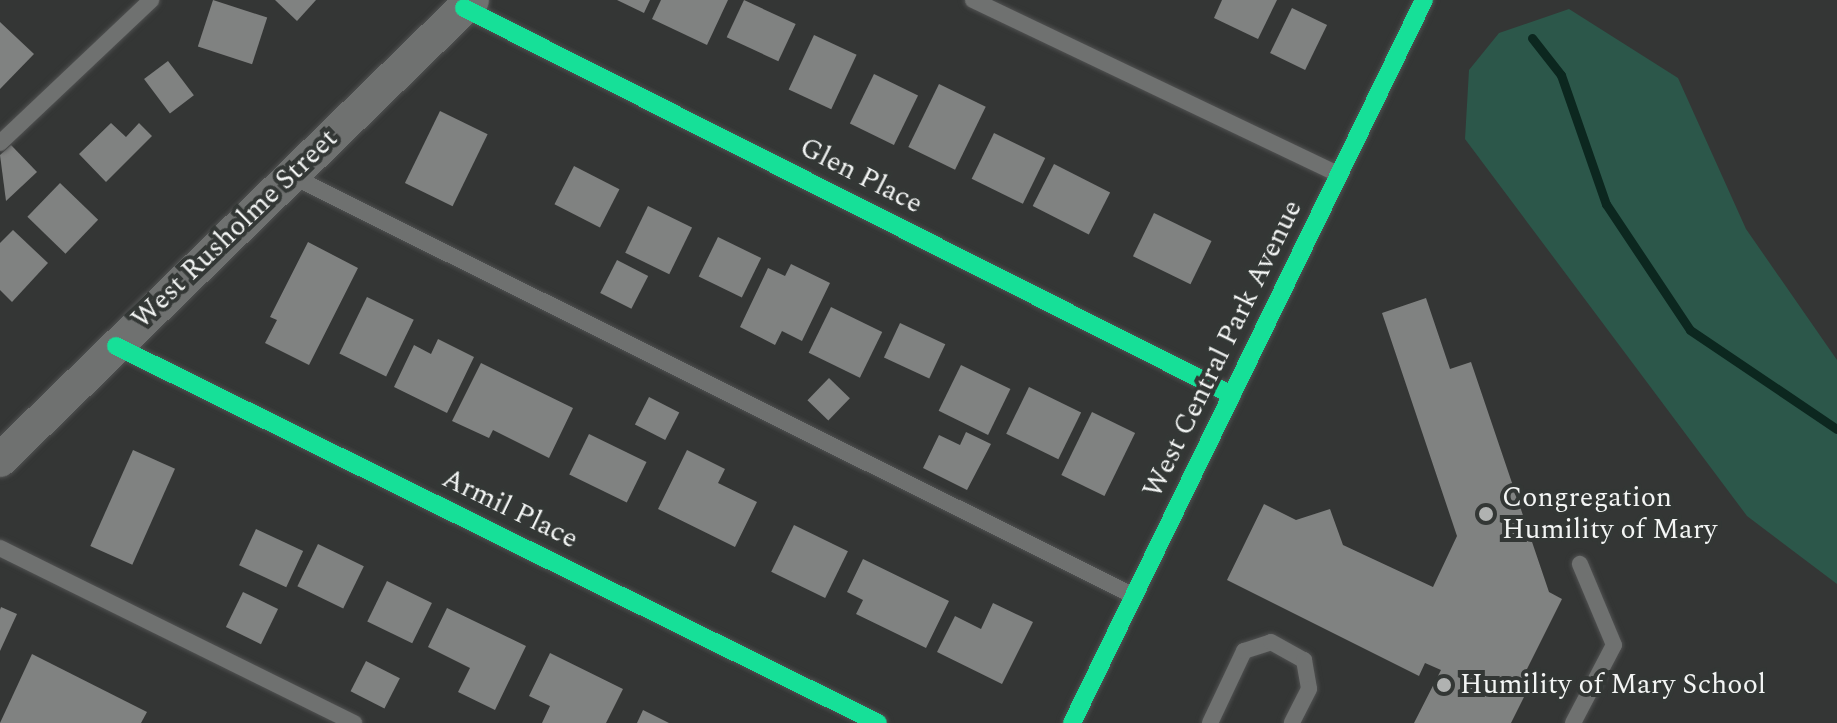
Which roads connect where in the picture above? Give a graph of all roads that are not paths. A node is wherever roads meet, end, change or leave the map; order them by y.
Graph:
1 (151, 0) edge
2 (973, 0) edge
3 (1424, 0) edge
4 (468, 4) edge
5 (0, 143) edge
6 (1339, 174) junction
7 (290, 175) junction
8 (116, 346) junction
9 (1232, 395) junction
10 (0, 460) edge
11 (0, 548) edge
12 (1580, 564) dead end
13 (1134, 596) junction
14 (354, 723) edge
15 (878, 723) edge
16 (1072, 723) edge
17 (1210, 723) edge
18 (1292, 723) edge
19 (1573, 723) edge

1 - 5 lane
2 - 6 lane
3 - 6 street, West Central Park Avenue
4 - 7 street, West Rusholme Street
4 - 9 street, Glen Place
6 - 9 street, West Central Park Avenue
7 - 8 street, West Rusholme Street
7 - 13 lane
8 - 10 street, West Rusholme Street
8 - 15 street, Armil Place
9 - 13 street, West Central Park Avenue
11 - 14 lane
12 - 19 lane
13 - 16 street, West Central Park Avenue
17 - 18 lane

